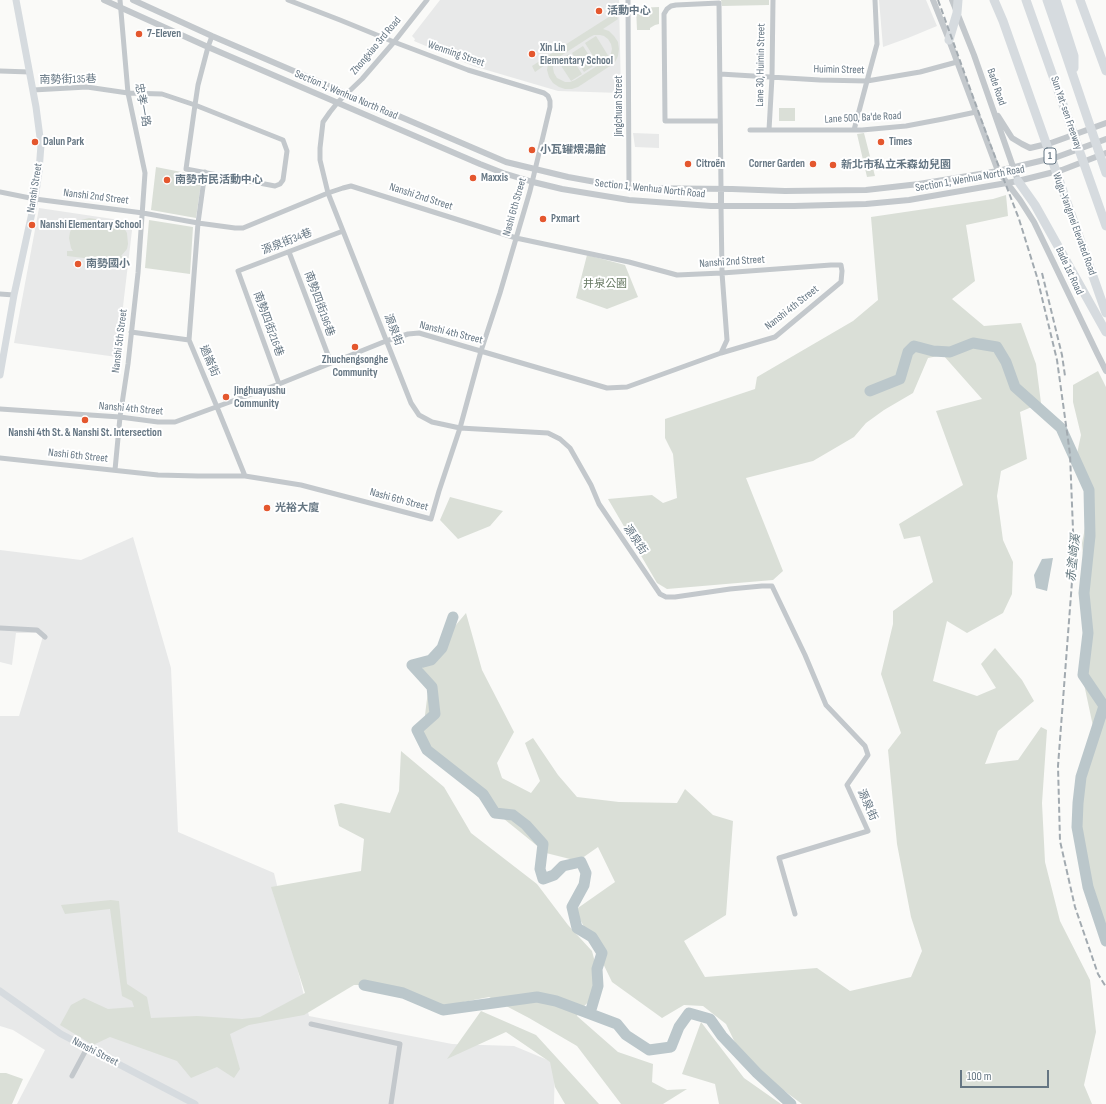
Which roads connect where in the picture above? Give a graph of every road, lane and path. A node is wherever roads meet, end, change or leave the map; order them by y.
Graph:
1 (16, 0) edge
2 (104, 0) edge
3 (120, 0) edge
4 (133, 0) edge
5 (288, 0) edge
6 (427, 0) edge
7 (628, 0) edge
8 (773, 0) edge
9 (875, 0) edge
10 (933, 0) edge
11 (952, 0) edge
12 (958, 0) edge
13 (994, 0) edge
14 (1026, 0) edge
15 (1046, 0) edge
16 (1056, 0) edge
17 (1080, 0) edge
18 (120, 7) junction
19 (957, 13) junction
20 (212, 36) junction
21 (949, 40) junction
22 (394, 42) junction
23 (208, 47) junction
24 (957, 62) junction
25 (0, 71) edge
26 (1106, 71) edge
27 (30, 72) junction
28 (720, 74) junction
29 (772, 77) junction
30 (1074, 77) junction
31 (867, 81) junction
32 (33, 90) junction
33 (128, 92) junction
34 (347, 93) junction
35 (338, 102) junction
36 (195, 105) junction
37 (992, 109) junction
38 (976, 112) junction
39 (720, 121) junction
40 (1106, 123) edge
41 (750, 130) dead end
42 (769, 130) junction
43 (854, 130) junction
44 (1106, 139) edge
45 (1106, 153) edge
46 (1013, 168) junction
47 (536, 170) junction
48 (998, 171) junction
49 (205, 172) junction
50 (1106, 173) edge
51 (532, 182) junction
52 (1018, 182) junction
53 (1006, 184) junction
54 (629, 188) junction
55 (721, 188) junction
56 (0, 192) edge
57 (328, 193) junction
58 (34, 199) junction
59 (721, 206) junction
60 (143, 213) junction
61 (198, 223) junction
62 (1106, 226) edge
63 (343, 231) junction
64 (516, 238) junction
65 (289, 252) junction
66 (840, 265) joint
67 (238, 271) joint
68 (722, 273) junction
69 (0, 294) edge
70 (14, 295) junction
71 (1106, 313) edge
72 (131, 332) junction
73 (1106, 332) edge
74 (189, 340) junction
75 (386, 341) junction
76 (481, 351) junction
77 (721, 353) junction
78 (331, 363) junction
79 (1106, 371) edge
80 (0, 375) edge
81 (279, 384) junction
82 (217, 407) junction
83 (0, 409) edge
84 (120, 417) junction
85 (460, 428) junction
86 (0, 458) edge
87 (115, 470) junction
88 (245, 476) junction
89 (0, 628) edge
90 (45, 637) dead end
91 (795, 914) dead end
92 (0, 992) edge
93 (311, 1024) dead end
94 (88, 1048) junction
95 (72, 1076) dead end
96 (195, 1104) edge
97 (391, 1104) edge

1 - 27 main road, Nanshi Street
2 - 18 street, Section 1, Wenhua North Road
3 - 18 street, 忠孝一路
4 - 20 street, Section 1, Wenhua North Road
5 - 22 street, Wenming Street
6 - 22 street, Zhongxiao 3rd Road
7 - 54 street, Jingchuan Street
8 - 29 street, Lane 30, Huimin Street
9 - 31 street
10 - 21 street
11 - 19 street, Bade Road
12 - 19 highway
13 - 71 highway, Wugu-Yangmei Elevated Road / 1
14 - 62 highway, Sun Yat-sen Freeway
15 - 30 highway, Sun Yat-sen Freeway
16 - 30 highway
17 - 26 highway
18 - 23 street, Section 1, Wenhua North Road
18 - 33 street, 忠孝一路
19 - 21 highway
19 - 37 street, Bade Road
20 - 23 street
20 - 34 street, Section 1, Wenhua North Road
21 - 24 street
22 - 34 street, Zhongxiao 3rd Road
22 - 47 street, Wenming Street
23 - 35 street, Section 1, Wenhua North Road
23 - 36 street
24 - 31 street, Huimin Street
24 - 38 street
25 - 27 street
27 - 32 main road, Nanshi Street
28 - 29 street, Huimin Street
28 - 39 street
28 - 39 street
29 - 31 street, Huimin Street
29 - 42 street, Lane 30, Huimin Street
30 - 50 highway, Sun Yat-sen Freeway
31 - 43 street
32 - 33 street, 南勢街135巷
32 - 58 main road, Nanshi Street
33 - 36 street, 南勢街135巷
33 - 60 street, 忠孝一路
34 - 35 street, Zhongxiao 3rd Road
34 - 47 street, Section 1, Wenhua North Road
35 - 51 street, Section 1, Wenhua North Road
35 - 57 street, 源泉街
36 - 49 street, 南勢街135巷
36 - 49 street, 南勢街135巷
37 - 40 street
37 - 46 street, Bade Road
38 - 43 street, Lane 500, Ba'de Road
38 - 48 street
39 - 55 street
41 - 42 street, Lane 500, Ba'de Road
42 - 43 street, Lane 500, Ba'de Road
44 - 46 street, Section 1, Wenhua North Road
45 - 52 street, Section 1, Wenhua North Road
46 - 48 street, Section 1, Wenhua North Road
46 - 52 street, Bade Road
47 - 51 street, Nashi 6th Street
47 - 54 street, Section 1, Wenhua North Road
48 - 53 street, Bade 1st Road
48 - 55 street, Section 1, Wenhua North Road
49 - 61 street, 過崙街
51 - 59 street, Section 1, Wenhua North Road
51 - 64 street, Nashi 6th Street
52 - 53 street, Section 1, Wenhua North Road
52 - 73 highway
53 - 59 street, Section 1, Wenhua North Road
53 - 79 street, Bade 1st Road
54 - 55 street, Section 1, Wenhua North Road
55 - 59 street
56 - 58 street, Nanshi 2nd Street
57 - 61 street, Nanshi 2nd Street
57 - 63 street, 源泉街
57 - 64 street, Nanshi 2nd Street
58 - 60 street, Nanshi 2nd Street
58 - 70 main road, Nanshi Street
59 - 68 street
60 - 61 street, Nanshi 2nd Street
60 - 72 street, Nanshi 5th Street
61 - 74 street, 過崙街
63 - 65 street, 源泉街34巷
63 - 75 street, 源泉街
64 - 68 street, Nanshi 2nd Street
64 - 76 street, Nashi 6th Street
65 - 67 street, 源泉街34巷
65 - 78 street, 南勢四街196巷
66 - 68 street, Nanshi 2nd Street
66 - 77 street, Nanshi 4th Street
67 - 81 street, 南勢四街216巷
68 - 77 street
69 - 70 street
70 - 80 main road, Nanshi Street
72 - 74 street
72 - 84 street, Nanshi 5th Street
74 - 82 street, 過崙街
75 - 76 street, Nanshi 4th Street
75 - 78 street, Nanshi 4th Street
75 - 85 street, 源泉街
76 - 77 street, Nanshi 4th Street
76 - 85 street, Nashi 6th Street
78 - 81 street, Nanshi 4th Street
81 - 82 street, Nanshi 4th Street
82 - 84 street, Nanshi 4th Street
82 - 88 street, 過崙街
83 - 84 street, Nanshi 4th Street
84 - 87 street, Nanshi 5th Street
85 - 88 street, Nashi 6th Street
85 - 91 street, 源泉街
86 - 87 street, Nashi 6th Street
87 - 88 street, Nashi 6th Street
89 - 90 street
92 - 94 main road, Nanshi Street
93 - 97 street
94 - 95 street
94 - 96 main road, Nanshi Street

